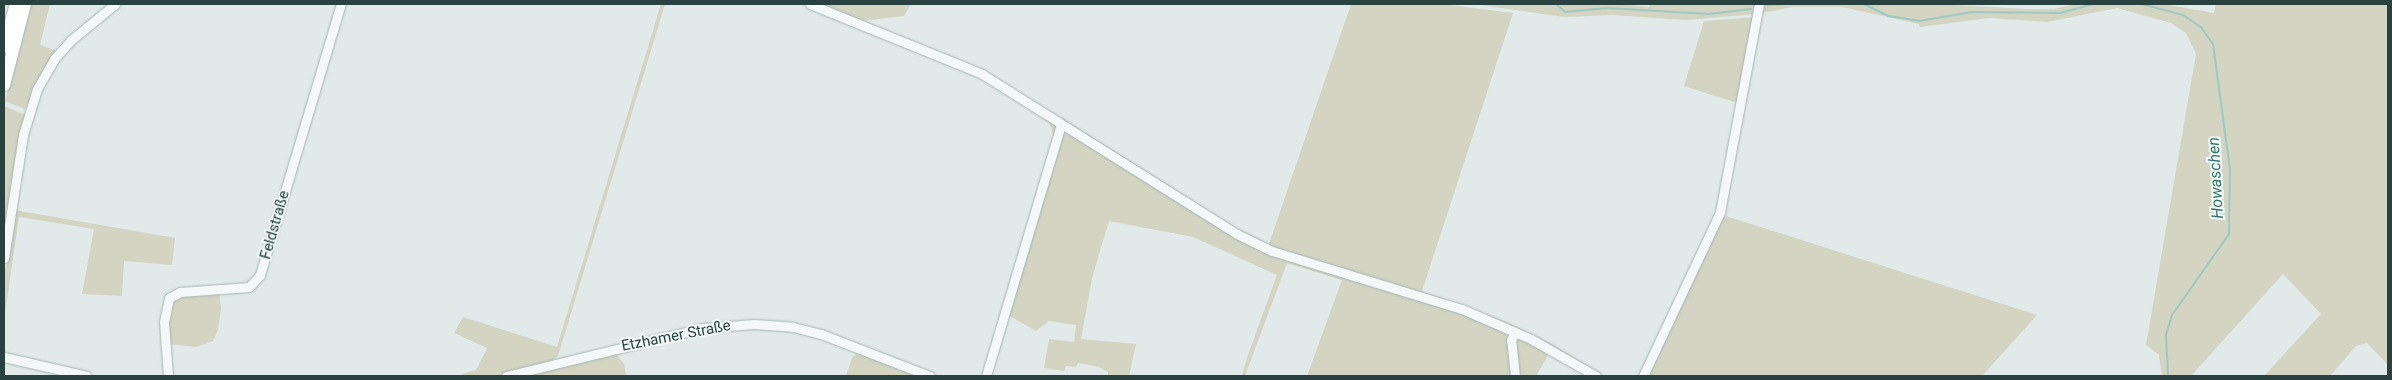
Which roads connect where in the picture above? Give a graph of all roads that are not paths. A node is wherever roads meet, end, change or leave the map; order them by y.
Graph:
1 (16, 4) edge
2 (26, 4) edge
3 (115, 4) edge
4 (341, 4) edge
5 (810, 4) edge
6 (1759, 4) edge
7 (4, 47) edge
8 (4, 85) edge
9 (1061, 124) junction
10 (4, 258) edge
11 (1515, 332) junction
12 (4, 357) edge
13 (87, 376) edge
14 (168, 376) edge
15 (506, 376) edge
16 (930, 376) edge
17 (986, 376) edge
18 (1515, 376) edge
19 (1596, 376) edge
20 (1643, 376) edge

1 - 7 highway
2 - 8 highway
3 - 10 street
4 - 14 street, Feldstraße
5 - 9 street
6 - 20 street
9 - 11 street
9 - 17 street
11 - 18 street
11 - 19 street
12 - 13 street
15 - 16 street, Etzhamer Straße

